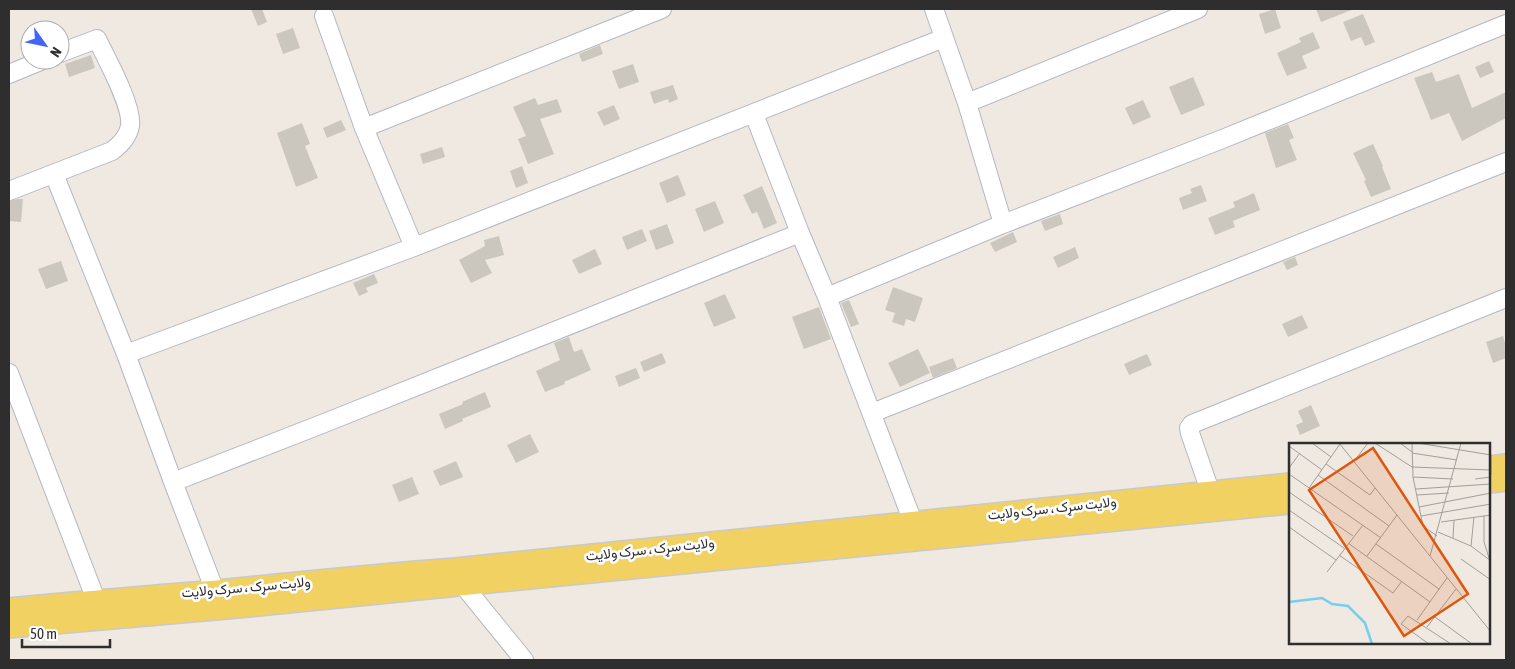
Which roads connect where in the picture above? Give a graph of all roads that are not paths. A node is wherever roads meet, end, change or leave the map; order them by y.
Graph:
1 (662, 9) edge
2 (934, 9) edge
3 (1198, 9) edge
4 (324, 16) dead end
5 (1506, 24) edge
6 (944, 38) junction
7 (70, 49) edge
8 (967, 103) junction
9 (754, 114) junction
10 (364, 128) junction
11 (1506, 162) edge
12 (54, 174) junction
13 (9, 191) edge
14 (1003, 224) junction
15 (800, 233) junction
16 (414, 247) junction
17 (827, 297) junction
18 (1506, 298) edge
19 (126, 354) junction
20 (9, 373) edge
21 (872, 413) junction
22 (1506, 465) edge
23 (1490, 467) edge
24 (1506, 480) edge
25 (173, 482) junction
26 (1490, 482) edge
27 (1289, 484) edge
28 (1210, 492) junction
29 (1289, 503) edge
30 (913, 522) junction
31 (459, 577) junction
32 (215, 591) junction
33 (96, 600) junction
34 (9, 609) edge
35 (9, 627) edge
36 (524, 660) edge

1 - 10 street
2 - 6 street
3 - 8 street
4 - 10 street
5 - 14 street
6 - 8 street
6 - 9 street
7 - 12 street
8 - 14 street
9 - 15 street
9 - 16 street
10 - 16 street
11 - 21 street
12 - 13 street
12 - 19 street
14 - 17 street
15 - 17 street
15 - 25 street
16 - 19 street
17 - 21 street
18 - 28 street
19 - 25 street
20 - 33 street
21 - 30 street
22 - 23 main road
24 - 26 main road
25 - 32 street
27 - 28 main road, ولایت سړک ، سرک ولایت
28 - 30 main road, ولایت سړک ، سرک ولایت
29 - 31 main road, ولایت سړک ، سرک ولایت
30 - 31 main road, ولایت سړک ، سرک ولایت
31 - 32 main road, ولایت سړک ، سرک ولایت
31 - 35 main road, ولایت سړک ، سرک ولایت
31 - 36 street
32 - 33 main road, ولایت سړک ، سرک ولایت
33 - 34 main road, ولایت سړک ، سرک ولایت

